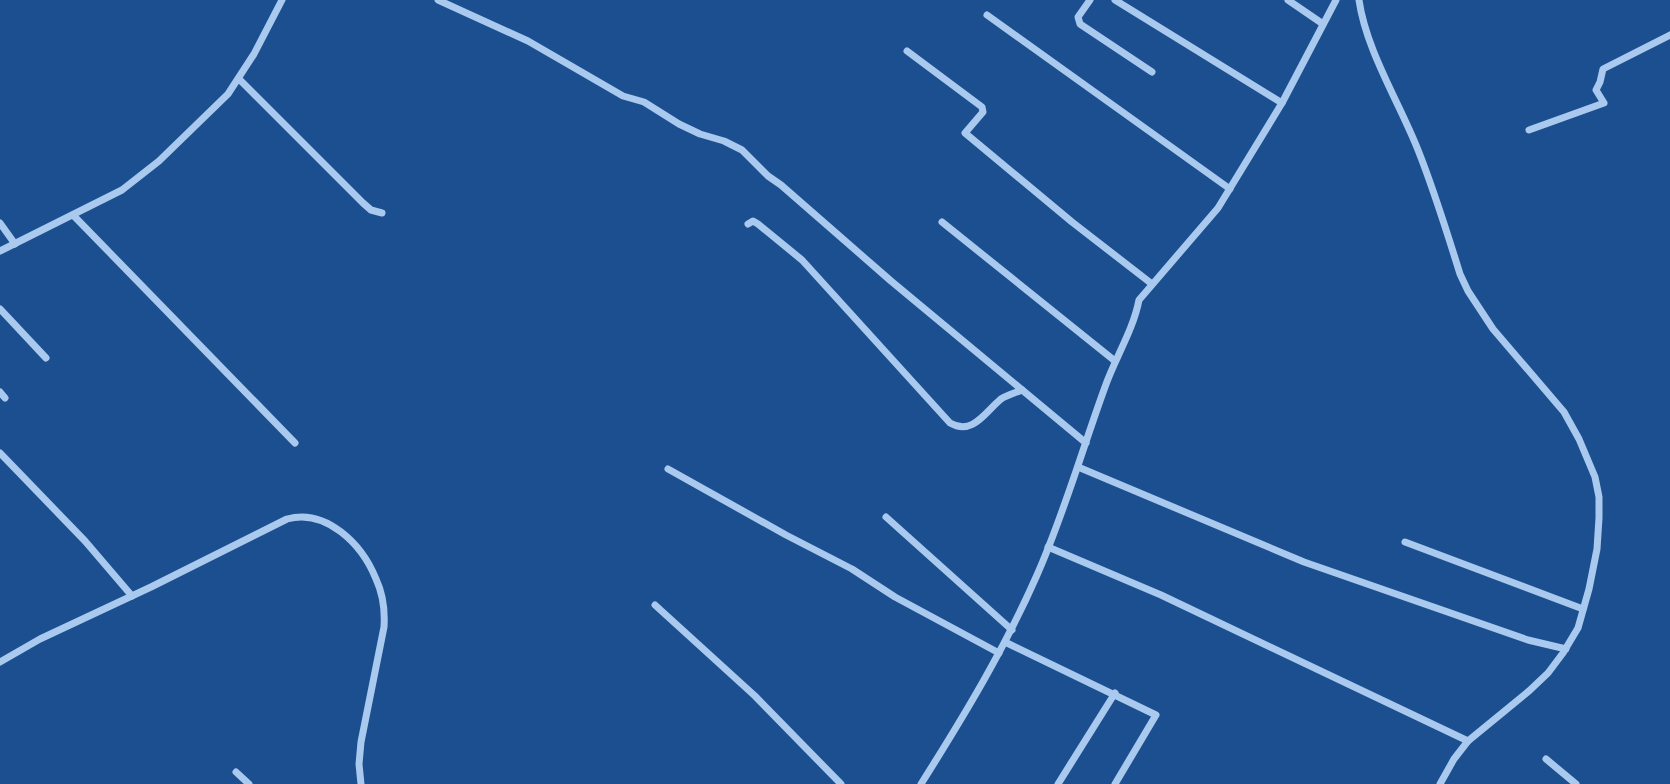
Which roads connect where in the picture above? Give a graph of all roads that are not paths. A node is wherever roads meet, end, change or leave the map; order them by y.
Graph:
1 (282, 0) edge
2 (438, 0) edge
3 (1090, 0) edge
4 (1115, 0) edge
5 (1288, 0) edge
6 (1336, 0) edge
7 (1359, 0) edge
8 (987, 15) dead end
9 (1323, 24) junction
10 (1670, 35) edge
11 (907, 51) dead end
12 (1152, 72) dead end
13 (239, 79) junction
14 (1282, 103) junction
15 (1529, 130) dead end
16 (1230, 189) junction
17 (382, 213) dead end
18 (73, 215) junction
19 (942, 222) dead end
20 (0, 223) edge
21 (748, 224) dead end
22 (15, 244) junction
23 (0, 251) edge
24 (1152, 284) junction
25 (0, 309) edge
26 (46, 358) dead end
27 (1115, 362) junction
28 (1022, 390) junction
29 (0, 392) edge
30 (6, 398) dead end
31 (295, 443) dead end
32 (1086, 443) junction
33 (0, 453) edge
34 (1078, 467) junction
35 (668, 469) dead end
36 (886, 517) dead end
37 (1406, 542) dead end
38 (1048, 547) junction
39 (132, 596) junction
40 (655, 605) dead end
41 (1583, 609) junction
42 (1012, 630) junction
43 (1005, 642) junction
44 (1566, 649) junction
45 (999, 654) junction
46 (0, 662) edge
47 (1115, 694) junction
48 (1468, 741) junction
49 (1546, 759) dead end
50 (236, 772) dead end
51 (249, 784) edge
52 (361, 784) edge
53 (840, 784) edge
54 (921, 784) edge
55 (1058, 784) edge
56 (1115, 784) edge
57 (1440, 784) edge
58 (1576, 784) edge

1 - 13 street
2 - 28 street
3 - 12 street
4 - 14 street
5 - 9 street
6 - 9 street
7 - 41 street
8 - 16 street
9 - 14 street
10 - 15 street
11 - 24 street
13 - 17 street
13 - 18 street
14 - 16 street
16 - 24 street
18 - 22 street
18 - 31 street
19 - 27 street
20 - 22 street
21 - 28 street
22 - 23 street
24 - 27 street
25 - 26 street
27 - 32 street
28 - 32 street
29 - 30 street
32 - 34 street
33 - 39 street
34 - 38 street
34 - 44 street
35 - 45 street
36 - 42 street
37 - 41 street
38 - 42 street
38 - 48 street
39 - 46 street
39 - 52 street
40 - 53 street
41 - 44 street
42 - 43 street
43 - 45 street
43 - 47 street
44 - 48 street
45 - 54 street
47 - 55 street
47 - 56 street
48 - 57 street
49 - 58 street
50 - 51 street

